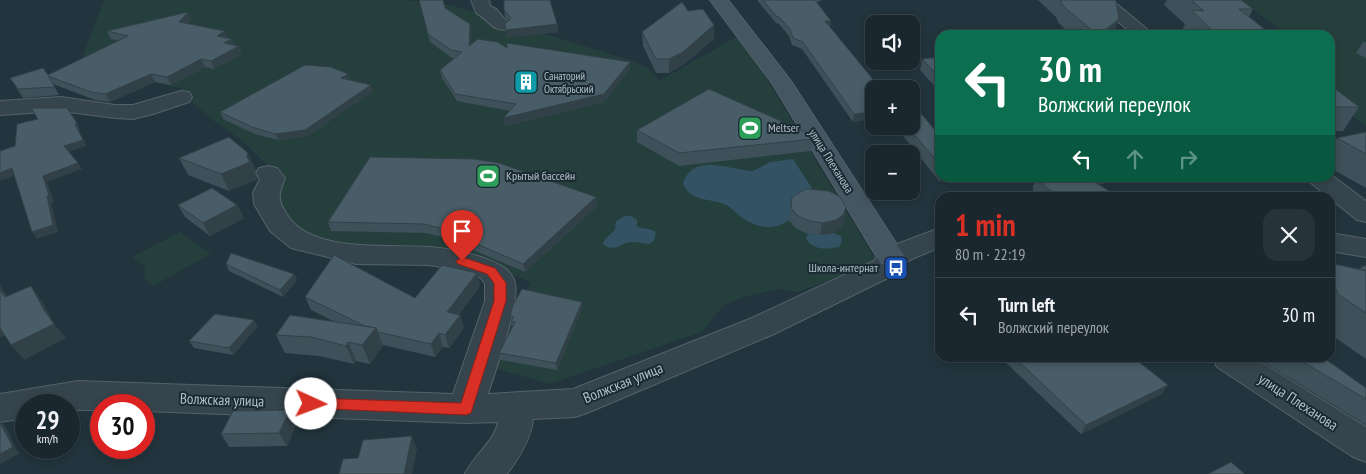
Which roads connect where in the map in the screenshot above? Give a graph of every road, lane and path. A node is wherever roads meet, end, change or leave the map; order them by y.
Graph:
1 (480, 0) edge
2 (719, 0) edge
3 (1101, 0) edge
4 (501, 25) dead end
5 (1139, 30) edge
6 (181, 97) dead end
7 (0, 108) edge
8 (268, 173) dead end
9 (1325, 182) edge
10 (1366, 214) edge
11 (935, 239) edge
12 (1335, 243) edge
13 (1366, 248) edge
14 (891, 257) junction
15 (1235, 362) edge
16 (516, 406) junction
17 (0, 408) edge
18 (466, 409) junction
19 (1366, 446) edge
20 (484, 474) edge

1 - 4 street
2 - 14 street, улица Плеханова
3 - 5 street
6 - 7 street
8 - 18 street
9 - 10 street
11 - 14 street
12 - 13 street
14 - 16 street, Волжская улица
15 - 19 street, улица Плеханова
16 - 18 street, Волжская улица
16 - 20 street
17 - 18 street, Волжская улица

